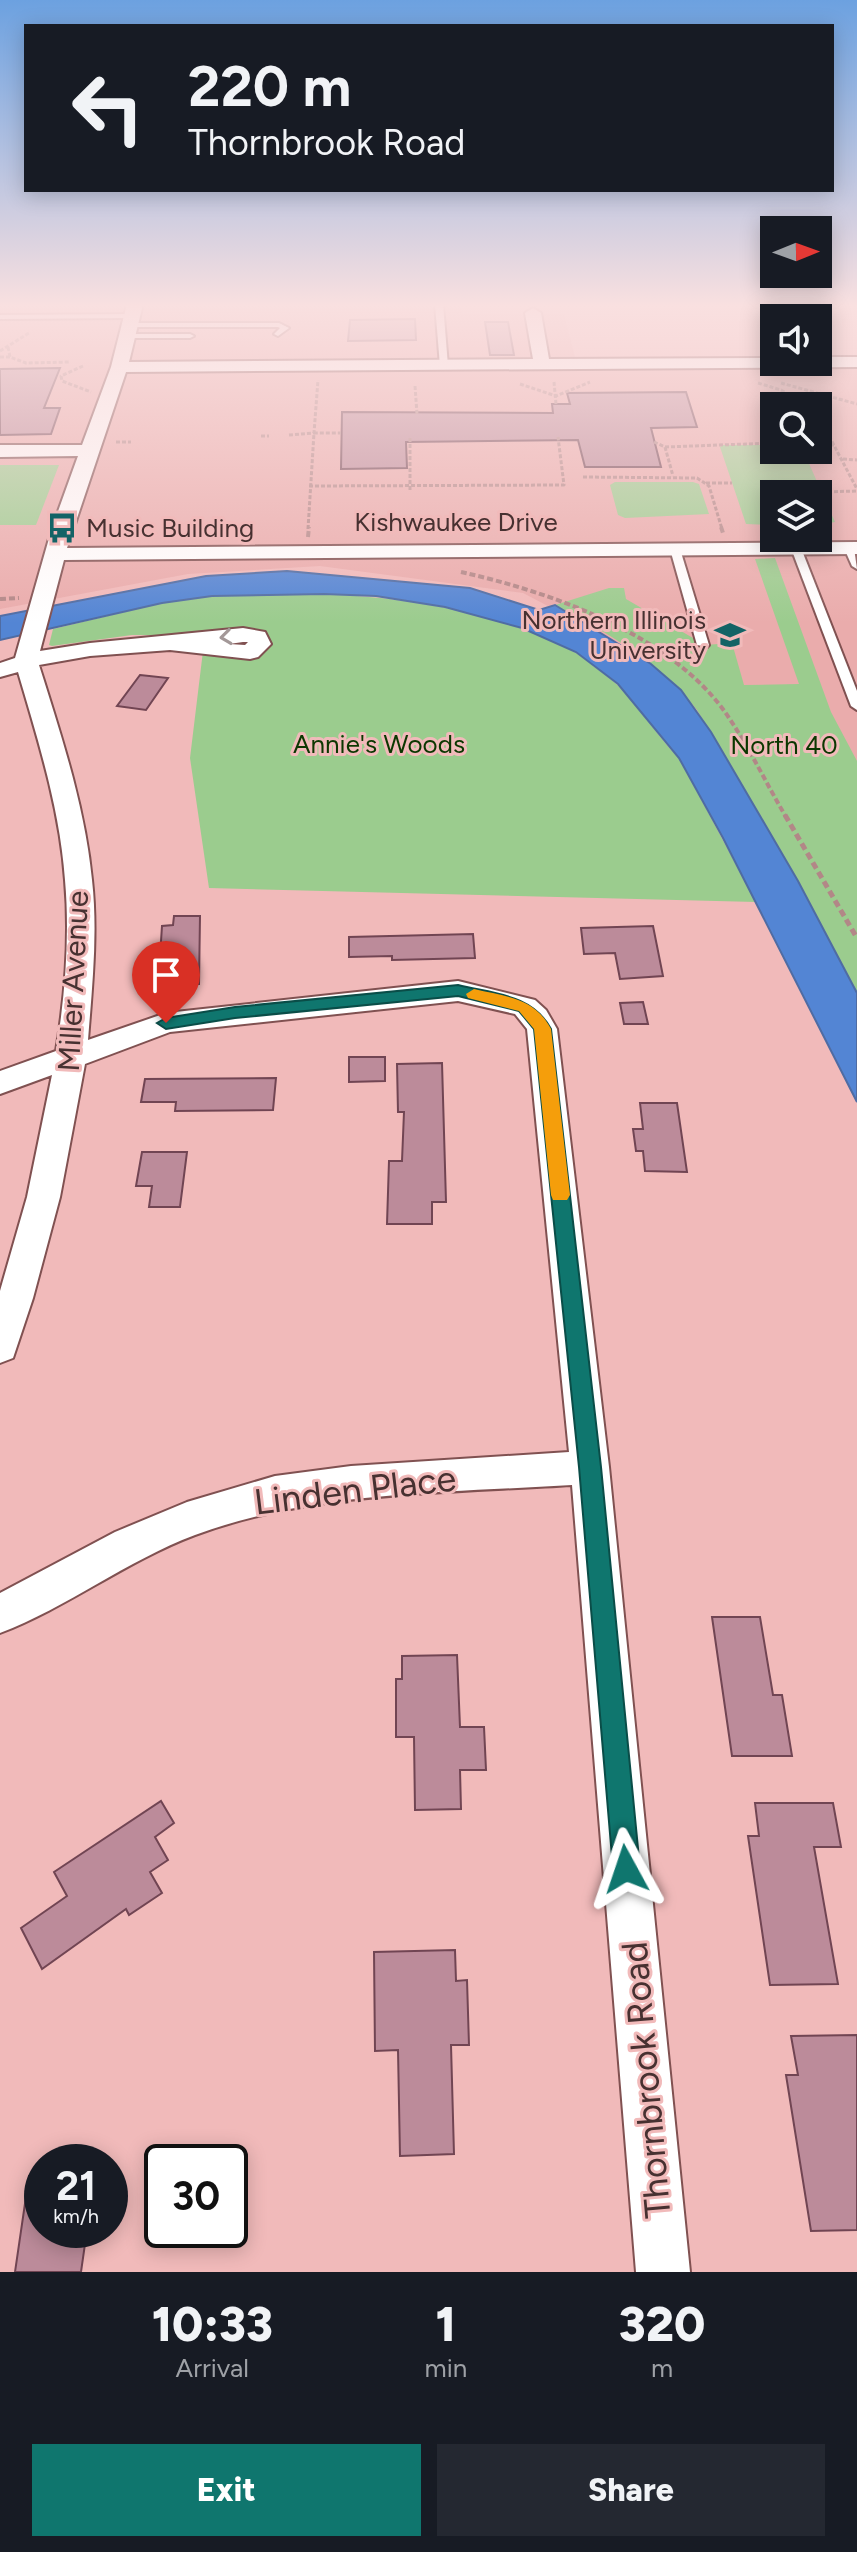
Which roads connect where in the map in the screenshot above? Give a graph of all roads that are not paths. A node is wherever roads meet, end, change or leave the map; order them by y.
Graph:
1 (103, 410) edge
2 (89, 450) junction
3 (0, 451) edge
4 (760, 548) edge
5 (675, 549) junction
6 (798, 552) edge
7 (832, 552) edge
8 (56, 554) junction
9 (854, 554) edge
10 (170, 643) dead end
11 (703, 645) dead end
12 (29, 649) junction
13 (0, 670) edge
14 (857, 706) edge
15 (73, 1055) junction
16 (0, 1083) edge
17 (0, 1348) edge
18 (590, 1467) junction
19 (0, 1614) edge
20 (663, 2272) edge

1 - 2 street
2 - 3 street
2 - 8 street
4 - 5 street, Kishwaukee Drive
5 - 8 street, Kishwaukee Drive
5 - 11 lane
6 - 14 lane
7 - 9 street, Kishwaukee Drive
8 - 12 street
10 - 12 street
12 - 13 street
12 - 15 street, Miller Avenue
15 - 16 street, Thornbrook Road
15 - 17 street, Miller Avenue
15 - 18 street, Thornbrook Road
18 - 19 street, Linden Place
18 - 20 street, Thornbrook Road

